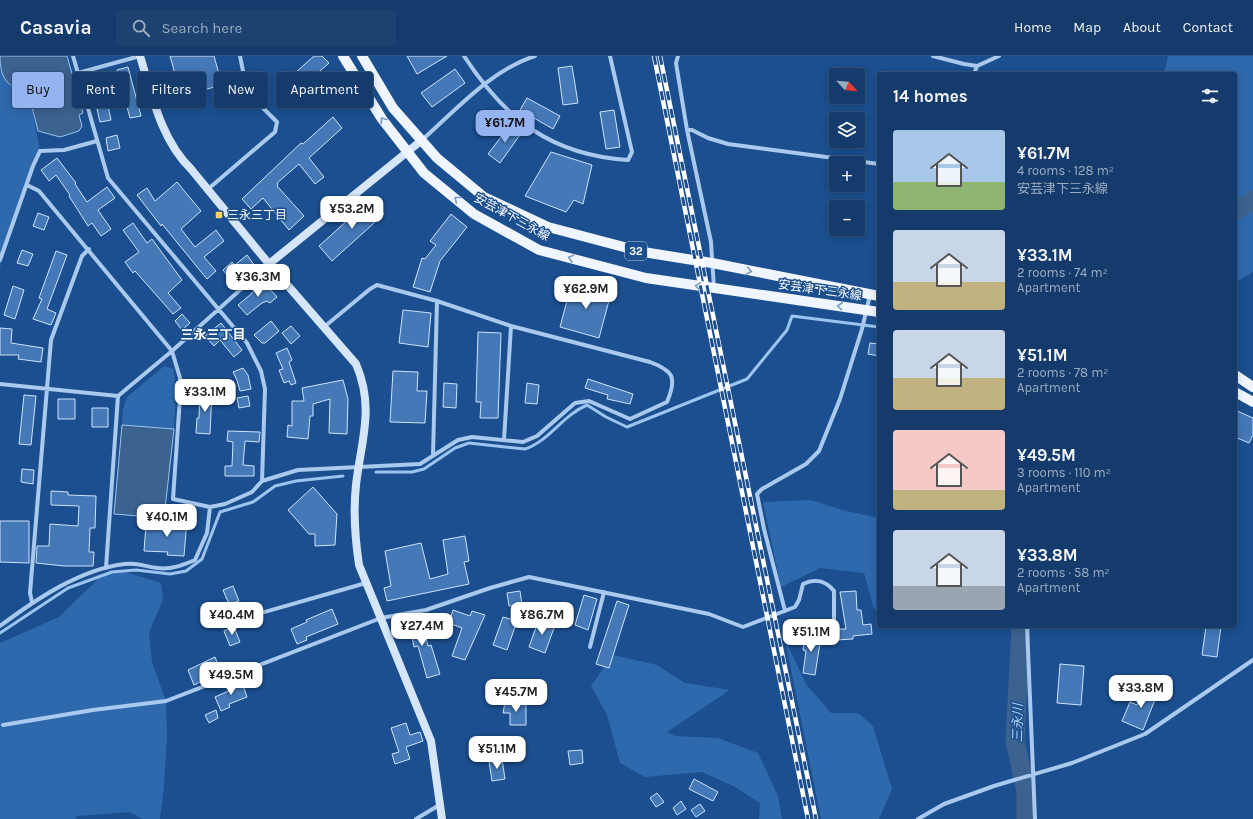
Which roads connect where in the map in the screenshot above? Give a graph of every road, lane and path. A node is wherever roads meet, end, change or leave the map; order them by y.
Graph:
1 (73, 56) edge
2 (140, 56) edge
3 (240, 56) edge
4 (343, 56) edge
5 (362, 56) edge
6 (464, 56) edge
7 (535, 56) edge
8 (610, 56) edge
9 (678, 56) edge
10 (933, 56) edge
11 (999, 56) edge
12 (977, 66) junction
13 (78, 72) edge
14 (82, 72) edge
15 (975, 72) edge
16 (485, 84) junction
17 (88, 108) edge
18 (688, 130) junction
19 (422, 140) junction
20 (97, 141) junction
21 (408, 151) junction
22 (877, 164) edge
23 (27, 184) junction
24 (207, 190) junction
25 (89, 249) junction
26 (0, 260) edge
27 (712, 263) junction
28 (269, 264) junction
29 (714, 288) junction
30 (874, 295) edge
31 (437, 301) junction
32 (218, 308) junction
33 (867, 310) junction
34 (877, 312) edge
35 (511, 326) junction
36 (324, 327) junction
37 (172, 351) junction
38 (1237, 376) edge
39 (0, 384) edge
40 (1253, 387) edge
41 (46, 388) junction
42 (1237, 393) edge
43 (118, 396) junction
44 (1249, 400) edge
45 (504, 440) junction
46 (433, 455) junction
47 (360, 466) junction
48 (262, 481) junction
49 (210, 507) junction
50 (106, 568) junction
51 (366, 583) junction
52 (604, 592) junction
53 (32, 602) junction
54 (785, 611) junction
55 (381, 618) junction
56 (220, 623) dead end
57 (834, 624) dead end
58 (0, 626) edge
59 (1027, 628) edge
60 (590, 647) dead end
61 (1253, 660) edge
62 (4, 725) dead end
63 (1034, 774) junction
64 (441, 803) junction
65 (416, 819) edge
66 (442, 819) edge
67 (918, 819) edge
68 (1035, 819) edge

1 - 13 street
2 - 14 street
2 - 24 street
3 - 24 street
21 -> 4 main road, 安芸津下三永線 / 32
5 - 19 main road, 安芸津下三永線 / 32
6 - 16 street
7 - 16 street
8 - 16 street
9 - 18 street
10 - 12 street
11 - 12 street
12 - 15 street
16 - 19 street
17 - 20 street
18 - 22 street
18 - 27 street
19 - 21 street
19 - 27 main road, 安芸津下三永線 / 32
20 - 23 street
20 - 32 street
21 - 28 street
29 -> 21 main road, 安芸津下三永線 / 32
23 - 25 street
23 - 26 street
24 - 28 street
25 - 37 street
25 - 41 street
27 - 29 street
27 -> 30 main road, 安芸津下三永線 / 32
28 - 32 street
28 - 36 street
33 -> 29 main road, 安芸津下三永線 / 32
30 - 33 street
31 - 35 street
31 - 36 street
31 - 46 street
32 - 37 street
32 - 48 street
33 - 34 main road, 安芸津下三永線 / 32
33 - 54 street
35 - 45 street
35 - 45 street
36 - 47 street
37 - 43 street
37 - 49 street
38 - 40 main road
39 - 41 street
40 - 44 street
41 - 43 street
41 - 53 street
42 - 44 main road
43 - 50 street
45 - 46 street
46 - 47 street
47 - 48 street
47 - 51 street
48 - 49 street
49 - 50 street
50 - 53 street
51 - 55 street
51 - 56 street
52 - 54 street
52 - 55 street
52 - 60 street
53 - 58 street
54 - 57 street
55 - 62 street
55 - 64 street
59 - 63 street
61 - 63 street
63 - 67 street
63 - 68 street
64 - 65 street
64 - 66 street

